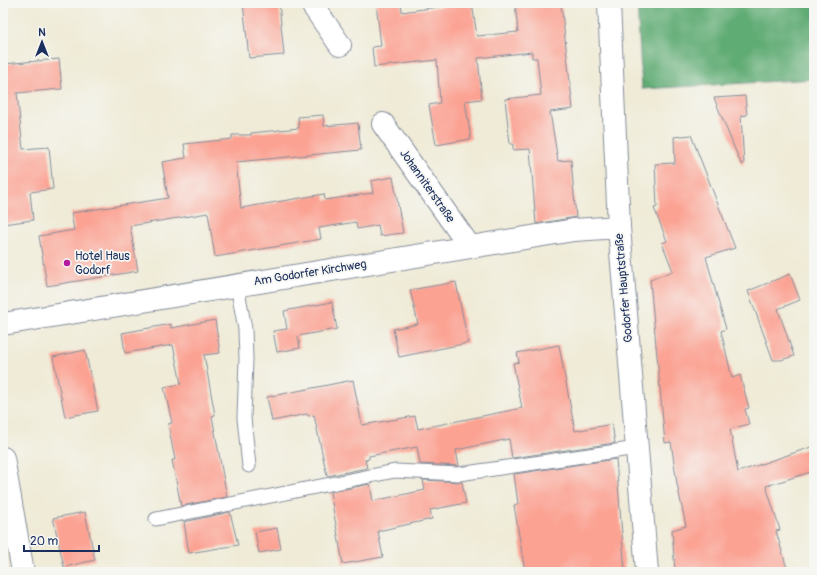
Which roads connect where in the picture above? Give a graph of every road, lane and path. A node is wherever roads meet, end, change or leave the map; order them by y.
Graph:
1 (311, 3) edge
2 (609, 3) edge
3 (340, 45) dead end
4 (383, 124) dead end
5 (618, 228) junction
6 (470, 247) junction
7 (237, 286) junction
8 (3, 324) edge
9 (637, 448) junction
10 (3, 458) edge
11 (249, 466) dead end
12 (156, 519) dead end
13 (23, 572) edge
14 (647, 572) edge

1 - 3 street
2 - 5 street, Godorfer Hauptstraße
4 - 6 street, Johanniterstraße
5 - 6 street, Am Godorfer Kirchweg
5 - 9 street, Godorfer Hauptstraße
6 - 7 street, Am Godorfer Kirchweg
7 - 8 street, Am Godorfer Kirchweg
7 - 11 lane
9 - 12 lane
9 - 14 street, Godorfer Hauptstraße
10 - 13 street

